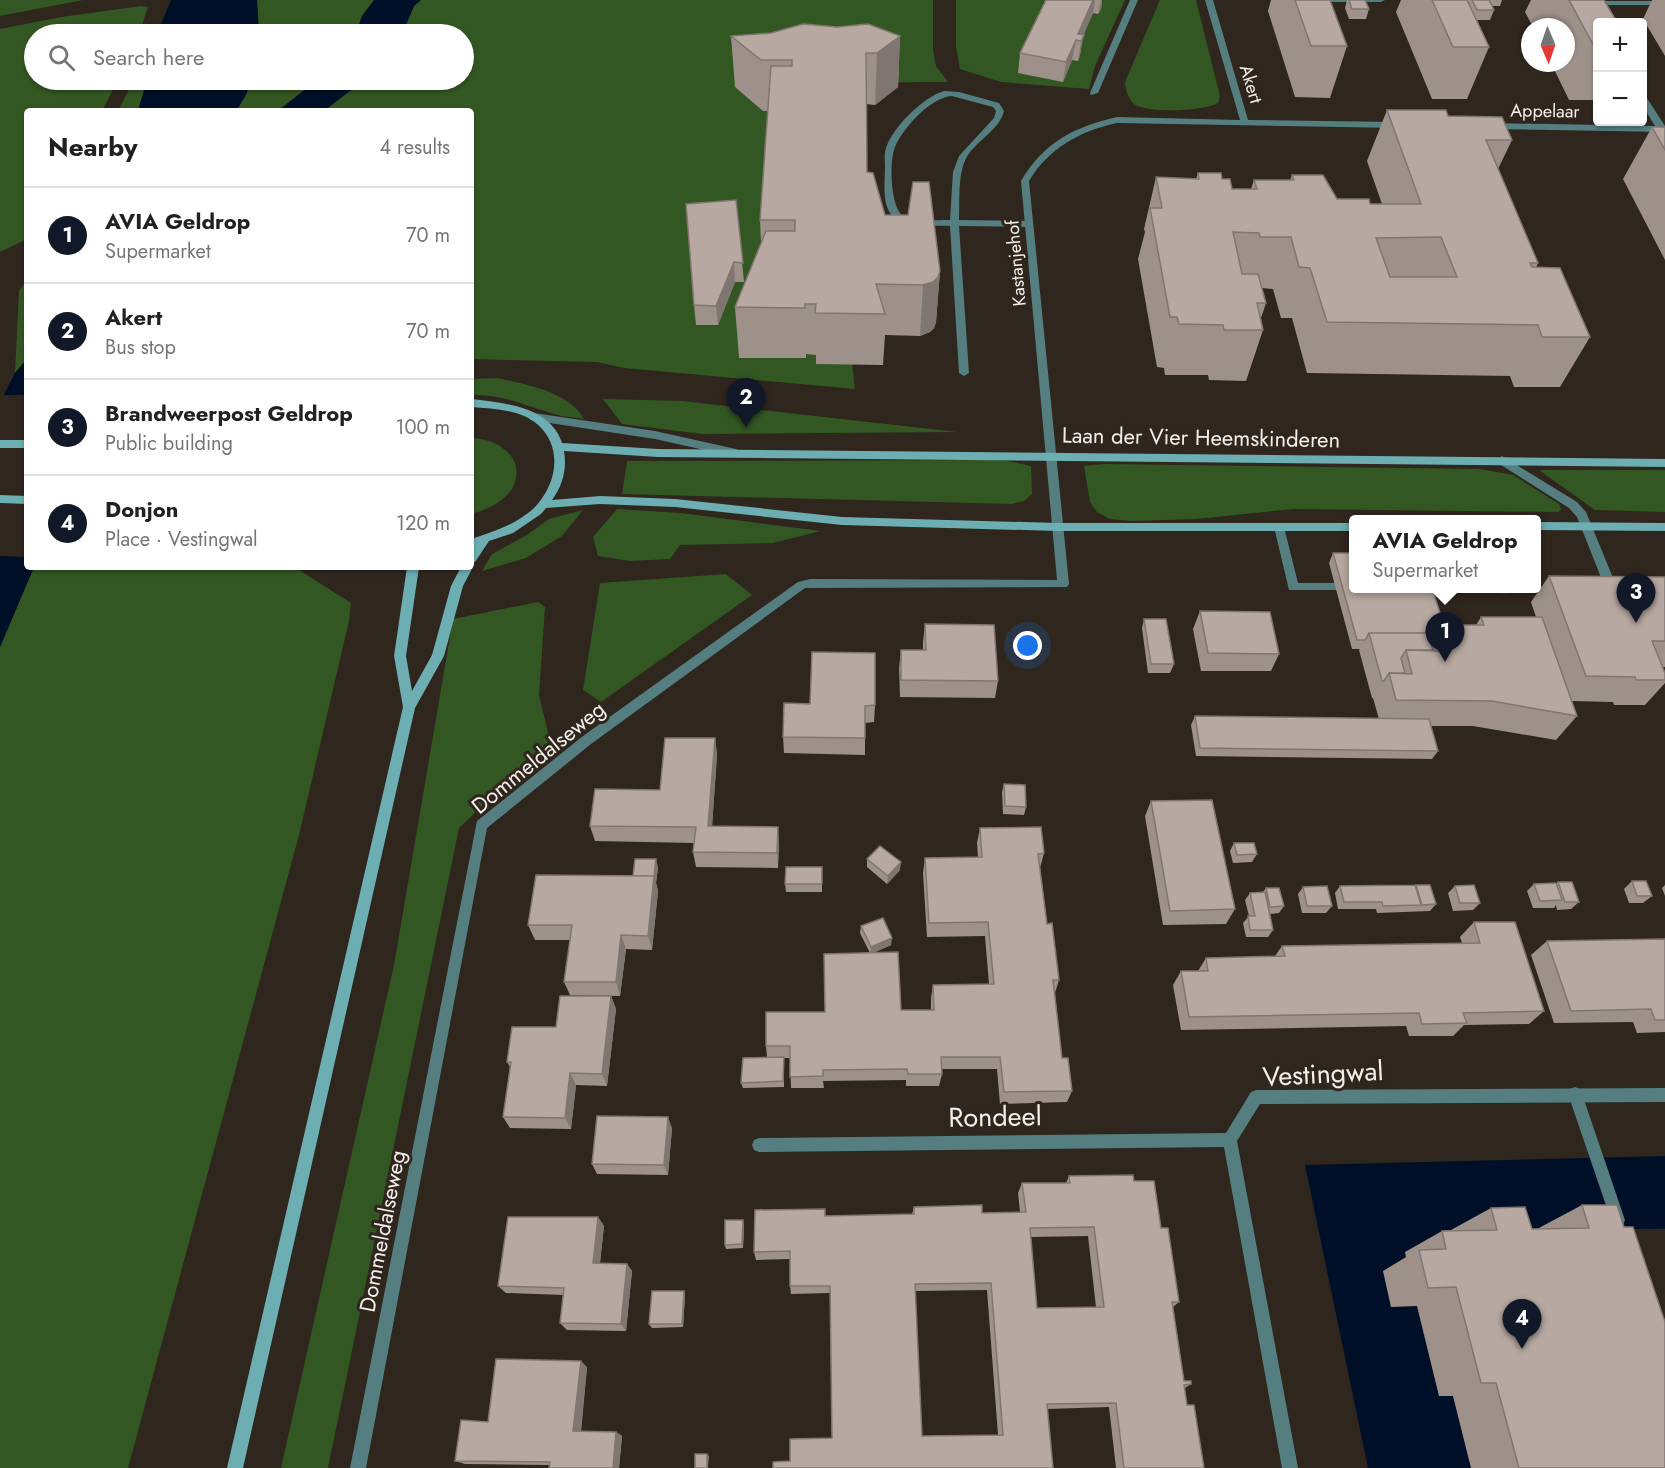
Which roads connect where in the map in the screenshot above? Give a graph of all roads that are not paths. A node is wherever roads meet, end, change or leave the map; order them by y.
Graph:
1 (1134, 0) edge
2 (1209, 0) edge
3 (1305, 0) edge
4 (1381, 0) edge
5 (1587, 1) edge
6 (1665, 3) edge
7 (1594, 13) edge
8 (1094, 93) dead end
9 (1647, 105) edge
10 (1117, 120) joint
11 (1245, 123) junction
12 (1403, 125) edge
13 (1481, 126) edge
14 (1663, 129) edge
15 (955, 222) junction
16 (1029, 224) junction
17 (964, 373) dead end
18 (474, 403) edge
19 (534, 417) junction
20 (0, 444) edge
21 (24, 444) edge
22 (560, 447) junction
23 (738, 453) junction
24 (1052, 455) junction
25 (1502, 460) junction
26 (1665, 463) edge
27 (0, 499) edge
28 (24, 500) edge
29 (546, 504) junction
30 (1349, 526) edge
31 (1541, 526) edge
32 (1586, 526) junction
33 (1058, 527) junction
34 (1279, 527) junction
35 (1665, 527) edge
36 (484, 541) junction
37 (474, 543) edge
38 (474, 555) edge
39 (413, 570) edge
40 (465, 570) edge
41 (1349, 587) edge
42 (1615, 597) edge
43 (409, 707) junction
44 (1575, 1094) junction
45 (1665, 1095) edge
46 (1230, 1140) junction
47 (759, 1145) dead end
48 (1624, 1238) edge
49 (235, 1468) edge
50 (358, 1468) edge
51 (1290, 1468) edge

1 - 8 street
2 - 11 street, Akert
3 - 4 street
5 - 6 street
5 - 7 street
9 - 14 street
10 - 11 street, Akert
10 - 16 street, Kastanjehof
11 - 12 street
13 - 14 street, Appelaar
15 - 15 street
15 - 16 street
15 - 17 street
16 - 24 street, Kastanjehof
18 - 19 main road
19 - 22 main road
19 - 23 street, Laan der Vier Heemskinderen
20 - 21 main road
22 - 23 main road, Laan der Vier Heemskinderen
22 - 29 main road
23 - 24 main road, Laan der Vier Heemskinderen
24 - 25 main road, Laan der Vier Heemskinderen
24 - 33 street, Kastanjehof
25 - 26 main road, Laan der Vier Heemskinderen
25 - 32 street
27 - 28 main road
29 - 33 main road
29 - 36 main road
30 - 34 main road
31 - 32 main road
32 - 35 main road
32 - 42 street
33 - 34 main road
33 - 50 street, Dommeldalseweg
34 - 41 street
36 - 37 main road
36 - 38 main road
39 - 43 main road
40 - 43 main road
43 - 49 main road
44 - 45 street, Vestingwal
44 - 46 street, Vestingwal
44 - 48 street
46 - 47 street, Rondeel
46 - 51 street

